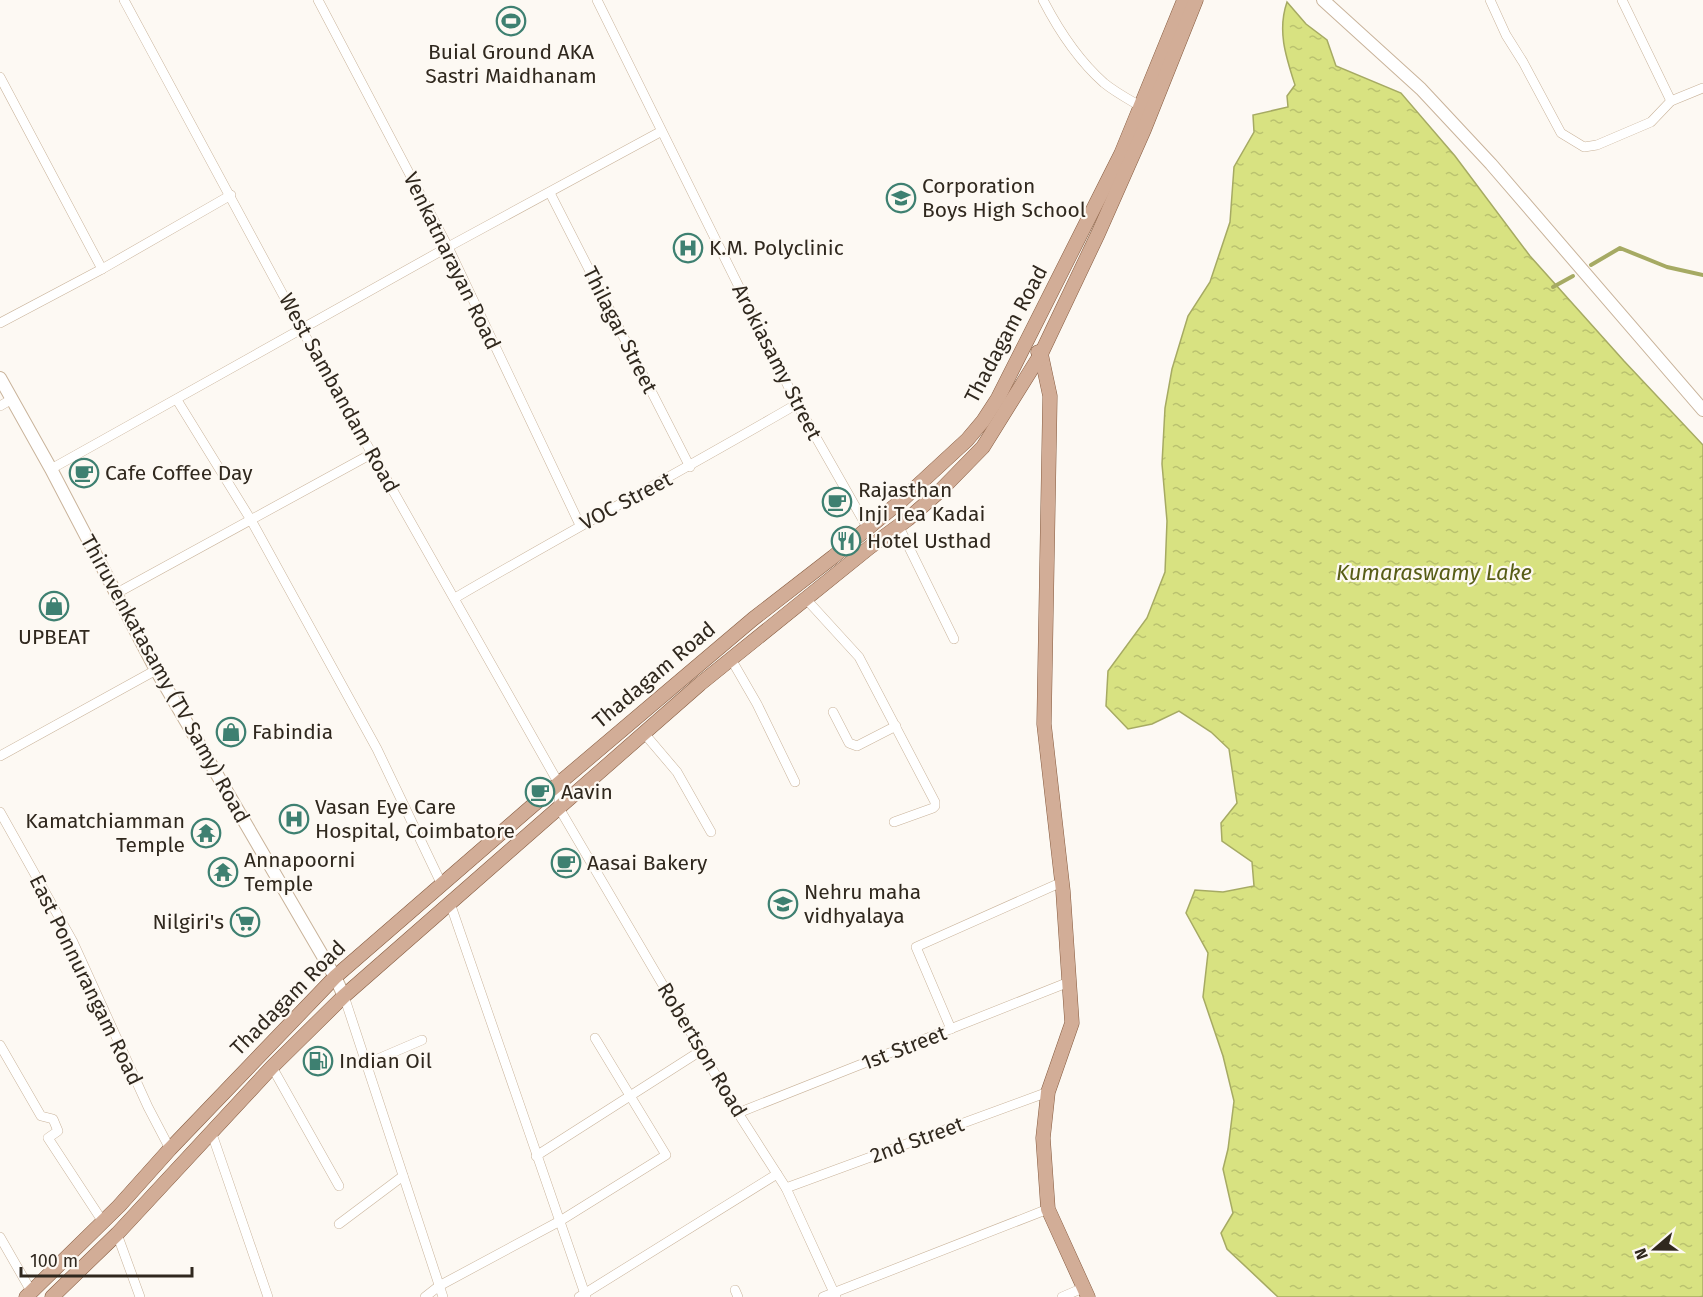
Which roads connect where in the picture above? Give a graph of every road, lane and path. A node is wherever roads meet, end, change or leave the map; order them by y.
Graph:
1 (124, 0) edge
2 (318, 0) edge
3 (597, 0) edge
4 (1043, 0) edge
5 (1184, 0) edge
6 (1196, 0) edge
7 (1323, 0) edge
8 (1490, 0) edge
9 (1622, 0) edge
10 (0, 77) edge
11 (1703, 88) edge
12 (1671, 101) junction
13 (1140, 106) junction
14 (660, 132) junction
15 (550, 193) junction
16 (231, 195) junction
17 (448, 247) junction
18 (102, 269) junction
19 (0, 323) edge
20 (302, 330) junction
21 (1025, 347) junction
22 (1041, 354) junction
23 (0, 378) edge
24 (12, 399) junction
25 (177, 400) junction
26 (796, 405) junction
27 (0, 406) edge
28 (1703, 410) edge
29 (373, 453) junction
30 (690, 467) junction
31 (51, 469) junction
32 (251, 520) junction
33 (580, 525) junction
34 (867, 527) junction
35 (899, 527) junction
36 (117, 593) junction
37 (455, 598) junction
38 (806, 599) junction
39 (954, 639) dead end
40 (731, 659) junction
41 (156, 670) junction
42 (833, 712) dead end
43 (896, 726) junction
44 (643, 732) junction
45 (0, 756) edge
46 (795, 782) dead end
47 (559, 784) junction
48 (559, 808) junction
49 (0, 812) edge
50 (894, 822) dead end
51 (711, 832) dead end
52 (1062, 882) junction
53 (442, 885) junction
54 (450, 903) junction
55 (335, 977) junction
56 (1069, 982) junction
57 (344, 996) junction
58 (951, 1029) junction
59 (595, 1038) dead end
60 (422, 1041) dead end
61 (0, 1045) edge
62 (702, 1050) junction
63 (366, 1064) junction
64 (272, 1066) junction
65 (1048, 1092) junction
66 (631, 1096) junction
67 (738, 1113) junction
68 (211, 1131) junction
69 (170, 1149) junction
70 (536, 1156) junction
71 (777, 1174) junction
72 (403, 1176) junction
73 (339, 1186) dead end
74 (786, 1188) junction
75 (1048, 1209) junction
76 (560, 1221) junction
77 (103, 1222) junction
78 (339, 1224) dead end
79 (117, 1234) junction
80 (0, 1237) edge
81 (440, 1286) junction
82 (1085, 1292) edge
83 (29, 1294) edge
84 (835, 1294) edge
85 (584, 1296) edge
86 (52, 1297) edge
87 (140, 1297) edge
88 (268, 1297) edge
89 (425, 1297) edge
90 (443, 1297) edge
91 (823, 1297) edge
92 (1062, 1297) edge

1 - 16 street, West Sambandam Road
2 - 17 street, Venkatnarayan Road
3 - 14 street, Arokiasamy Street
4 - 13 street
5 - 13 main road, Thadagam Road
6 - 22 main road, Thadagam Road
7 - 28 main road
8 - 12 street
9 - 12 street
10 - 18 street
11 - 12 street
13 - 21 main road, Thadagam Road
14 - 15 street
14 - 26 street, Arokiasamy Street
15 - 17 street
15 - 30 street, Thilagar Street
16 - 18 street
16 - 20 street, West Sambandam Road
17 - 20 street
17 - 33 street, Venkatnarayan Road
18 - 19 street
20 - 25 street
20 - 29 street, West Sambandam Road
21 - 22 main road
21 - 34 main road, Thadagam Road
22 - 35 main road, Thadagam Road
22 - 52 main road
23 - 24 main road, Thiruvenkatasamy (TV Samy) Road
24 - 27 street
24 - 31 main road, Thiruvenkatasamy (TV Samy) Road
25 - 31 street
25 - 32 street
26 - 30 street, VOC Street
26 - 34 street, Arokiasamy Street
29 - 32 street
29 - 37 street, West Sambandam Road
30 - 33 street, VOC Street
31 - 36 main road, Thiruvenkatasamy (TV Samy) Road
32 - 36 street
32 - 53 street
33 - 37 street, VOC Street
34 - 47 main road, Thadagam Road
35 - 38 main road, Thadagam Road
35 - 39 street
36 - 41 main road, Thiruvenkatasamy (TV Samy) Road
37 - 47 street, West Sambandam Road
38 - 40 main road, Thadagam Road
38 - 43 street
40 - 44 main road, Thadagam Road
40 - 46 street
41 - 45 street
41 - 55 main road, Thiruvenkatasamy (TV Samy) Road
42 - 43 street
43 - 50 street
44 - 48 main road, Thadagam Road
44 - 51 street
47 - 48 street
47 - 53 main road, Thadagam Road
48 - 54 main road, Thadagam Road
48 - 62 street, Robertson Road
49 - 69 street, East Ponnurangam Road
52 - 56 main road
52 - 58 street
53 - 55 main road, Thadagam Road
54 - 57 main road, Thadagam Road
54 - 70 street
55 - 57 main road, Thiruvenkatasamy (TV Samy) Road
55 - 69 main road, Thadagam Road
56 - 58 street, 1st Street
56 - 65 main road
57 - 63 street
57 - 64 main road, Thadagam Road
58 - 67 street, 1st Street
59 - 66 street
60 - 63 street
61 - 77 street
62 - 66 street
62 - 67 street, Robertson Road
63 - 72 street
64 - 68 main road, Thadagam Road
64 - 73 street
65 - 74 street, 2nd Street
65 - 75 main road
66 - 70 street
66 - 76 street
67 - 71 street, Robertson Road
68 - 79 main road, Thadagam Road
68 - 88 street
69 - 77 main road, Thadagam Road
70 - 76 street
71 - 74 street, Robertson Road
71 - 85 street
72 - 78 street
72 - 81 street
74 - 84 street, Robertson Road
75 - 82 main road
75 - 84 street
76 - 81 street
76 - 85 street
77 - 83 main road, Thadagam Road
79 - 86 main road, Thadagam Road
79 - 87 street
80 - 83 street
81 - 89 street
81 - 90 street
82 - 92 street
84 - 91 street

